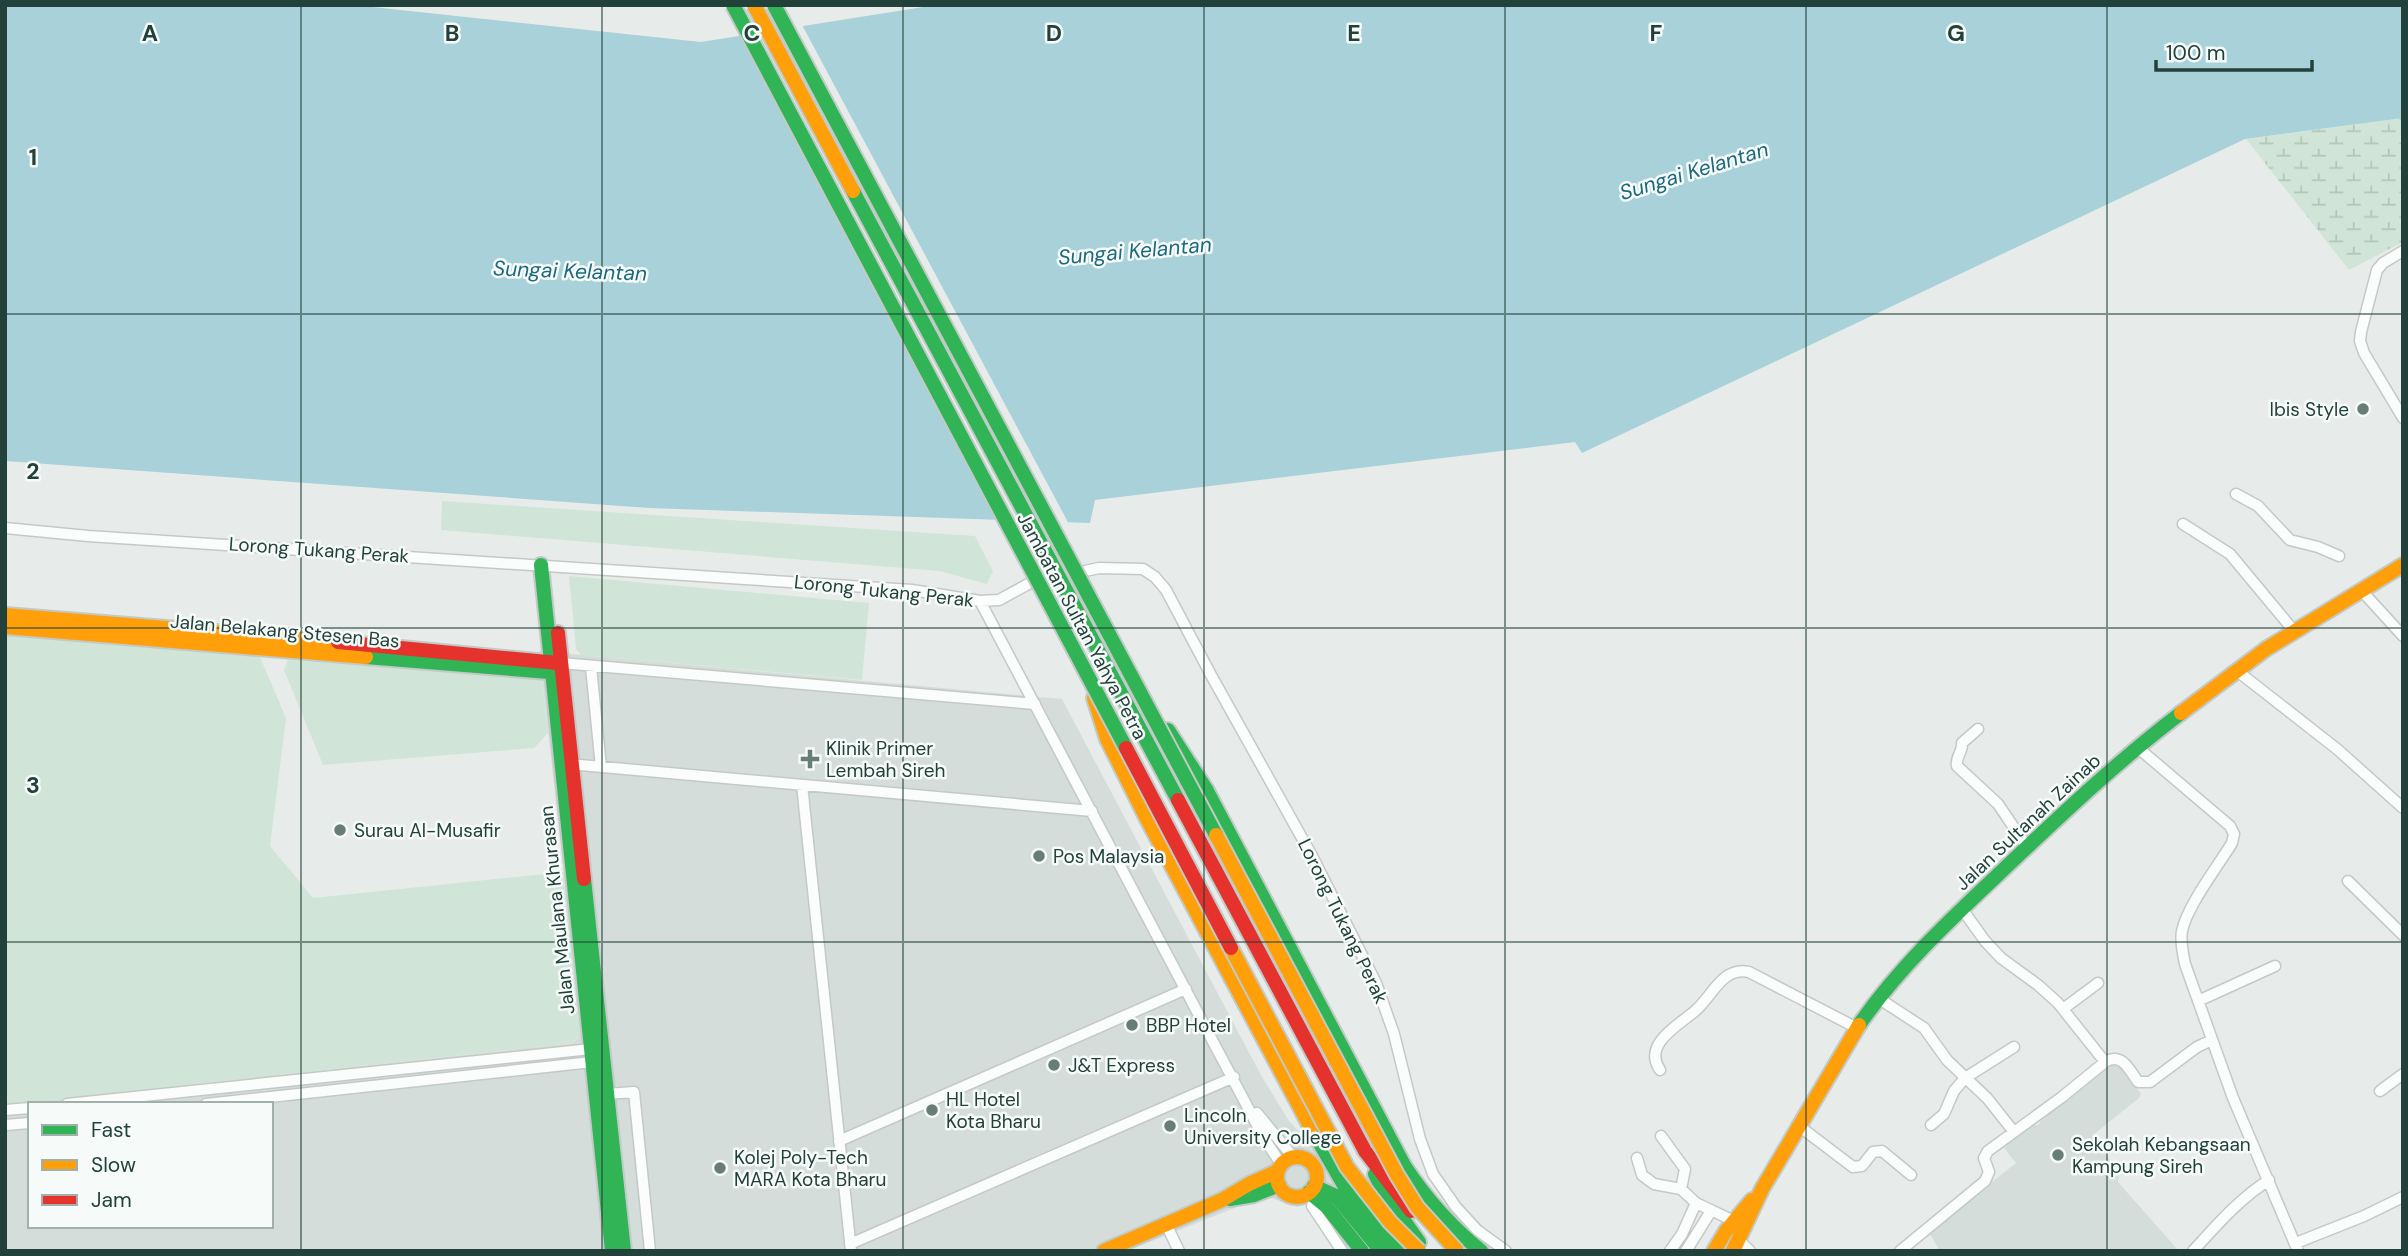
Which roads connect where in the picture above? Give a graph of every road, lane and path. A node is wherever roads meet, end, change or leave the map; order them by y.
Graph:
1 (733, 5) edge
2 (754, 5) edge
3 (774, 5) edge
4 (2403, 251) edge
5 (2403, 418) edge
6 (2236, 494) dead end
7 (2183, 524) dead end
8 (5, 528) edge
9 (2339, 556) dead end
10 (546, 565) junction
11 (2403, 565) edge
12 (2361, 590) junction
13 (980, 601) junction
14 (5, 615) edge
15 (5, 627) edge
16 (2294, 631) junction
17 (2403, 636) edge
18 (222, 638) junction
19 (1123, 659) junction
20 (591, 667) junction
21 (557, 668) junction
22 (2236, 670) junction
23 (1088, 678) junction
24 (1035, 704) junction
25 (1979, 729) dead end
26 (2137, 747) junction
27 (567, 764) junction
28 (601, 767) junction
29 (802, 785) junction
30 (2403, 808) edge
31 (1092, 811) junction
32 (2026, 847) junction
33 (2348, 881) dead end
34 (1962, 909) junction
35 (2403, 935) edge
36 (2276, 965) dead end
37 (2098, 983) dead end
38 (1186, 989) junction
39 (1878, 998) junction
40 (2197, 1000) junction
41 (2063, 1010) junction
42 (1857, 1028) junction
43 (2212, 1040) junction
44 (2014, 1047) dead end
45 (592, 1056) junction
46 (2105, 1062) junction
47 (1660, 1070) dead end
48 (2403, 1074) edge
49 (1234, 1077) junction
50 (1965, 1078) junction
51 (2380, 1091) dead end
52 (607, 1094) junction
53 (89, 1102) edge
54 (222, 1102) edge
55 (28, 1108) edge
56 (5, 1110) edge
57 (28, 1123) edge
58 (5, 1125) edge
59 (1931, 1125) dead end
60 (1799, 1126) junction
61 (2014, 1132) junction
62 (1661, 1136) dead end
63 (839, 1140) junction
64 (1365, 1151) junction
65 (1637, 1158) dead end
66 (1283, 1170) junction
67 (1911, 1175) dead end
68 (2269, 1180) junction
69 (1681, 1189) junction
70 (1762, 1189) junction
71 (1312, 1195) junction
72 (2403, 1197) edge
73 (1696, 1203) junction
74 (1711, 1211) junction
75 (1734, 1221) junction
76 (1166, 1224) junction
77 (850, 1247) edge
78 (1741, 1247) edge
79 (2297, 1247) edge
80 (1479, 1250) edge
81 (611, 1251) edge
82 (624, 1251) edge
83 (650, 1251) edge
84 (1104, 1251) edge
85 (1179, 1251) edge
86 (1342, 1251) edge
87 (1362, 1251) edge
88 (1381, 1251) edge
89 (1397, 1251) edge
90 (1419, 1251) edge
91 (1427, 1251) edge
92 (1449, 1251) edge
93 (1457, 1251) edge
94 (1506, 1251) edge
95 (1670, 1251) edge
96 (1686, 1251) edge
97 (1714, 1251) edge
98 (1900, 1251) edge
99 (2193, 1251) edge

1 - 23 main road, Jambatan Sultan Yahya Petra, bridge
2 - 64 main road, Jambatan Sultan Yahya Petra, bridge
3 - 19 main road, Jambatan Sultan Yahya Petra, bridge
4 - 5 street
6 - 9 street
7 - 16 street
8 - 10 street, Lorong Tukang Perak
10 - 13 street, Lorong Tukang Perak
10 - 21 main road
11 - 12 main road, Jalan Sultanah Zainab
12 - 16 main road, Jalan Sultanah Zainab
12 - 17 street
13 - 24 street
13 - 94 street, Lorong Tukang Perak
14 - 18 main road, Jalan Belakang Stesen Bas
15 - 18 main road, Jalan Belakang Stesen Bas
16 - 22 main road, Jalan Sultanah Zainab
18 - 21 main road, Jalan Belakang Stesen Bas
19 - 80 main road, bridge
19 - 93 main road, Jambatan Sultan Yahya Petra, bridge
20 - 21 street
20 - 24 street
20 - 28 street
21 - 27 main road
22 - 26 main road, Jalan Sultanah Zainab
22 - 30 street
23 - 89 main road, bridge
23 - 90 main road, Jambatan Sultan Yahya Petra, bridge
24 - 31 street
25 - 32 street
26 - 32 main road, Jalan Sultanah Zainab
26 - 40 street
27 - 28 street
27 - 45 main road, Jalan Maulana Khurasan
27 - 52 main road, Jalan Maulana Khurasan
28 - 29 street
29 - 31 street
29 - 63 street
31 - 38 street
32 - 34 main road, Jalan Sultanah Zainab
33 - 35 street
34 - 39 main road, Jalan Sultanah Zainab
34 - 41 street
36 - 40 street
37 - 41 street
38 - 49 street
38 - 63 street
39 - 42 main road, Jalan Sultanah Zainab
39 - 50 street
40 - 43 street
41 - 46 street
42 - 47 street
42 - 60 main road, Jalan Sultanah Zainab
43 - 46 street
43 - 68 street
44 - 50 street
45 - 53 street
45 - 54 street
45 - 81 main road, Jalan Maulana Khurasan
46 - 61 street
48 - 51 street
49 - 66 street
49 - 77 street
50 - 59 street
50 - 61 street
52 - 82 main road, Jalan Maulana Khurasan
52 - 83 street
55 - 56 street
57 - 58 street
60 - 67 street
60 - 70 main road, Jalan Sultanah Zainab
61 - 98 street
62 - 69 street
63 - 77 street
64 - 91 main road
64 - 92 main road
65 - 69 street
66 - 71 main road
66 - 71 main road
66 - 76 main road
68 - 79 street
68 - 99 street
69 - 73 street
70 - 75 main road
70 - 78 main road
71 - 86 street
71 - 87 main road
71 - 88 main road
72 - 79 street
73 - 74 street
73 - 95 street
74 - 75 street
74 - 96 street
75 - 97 main road
76 - 84 main road
76 - 85 street

